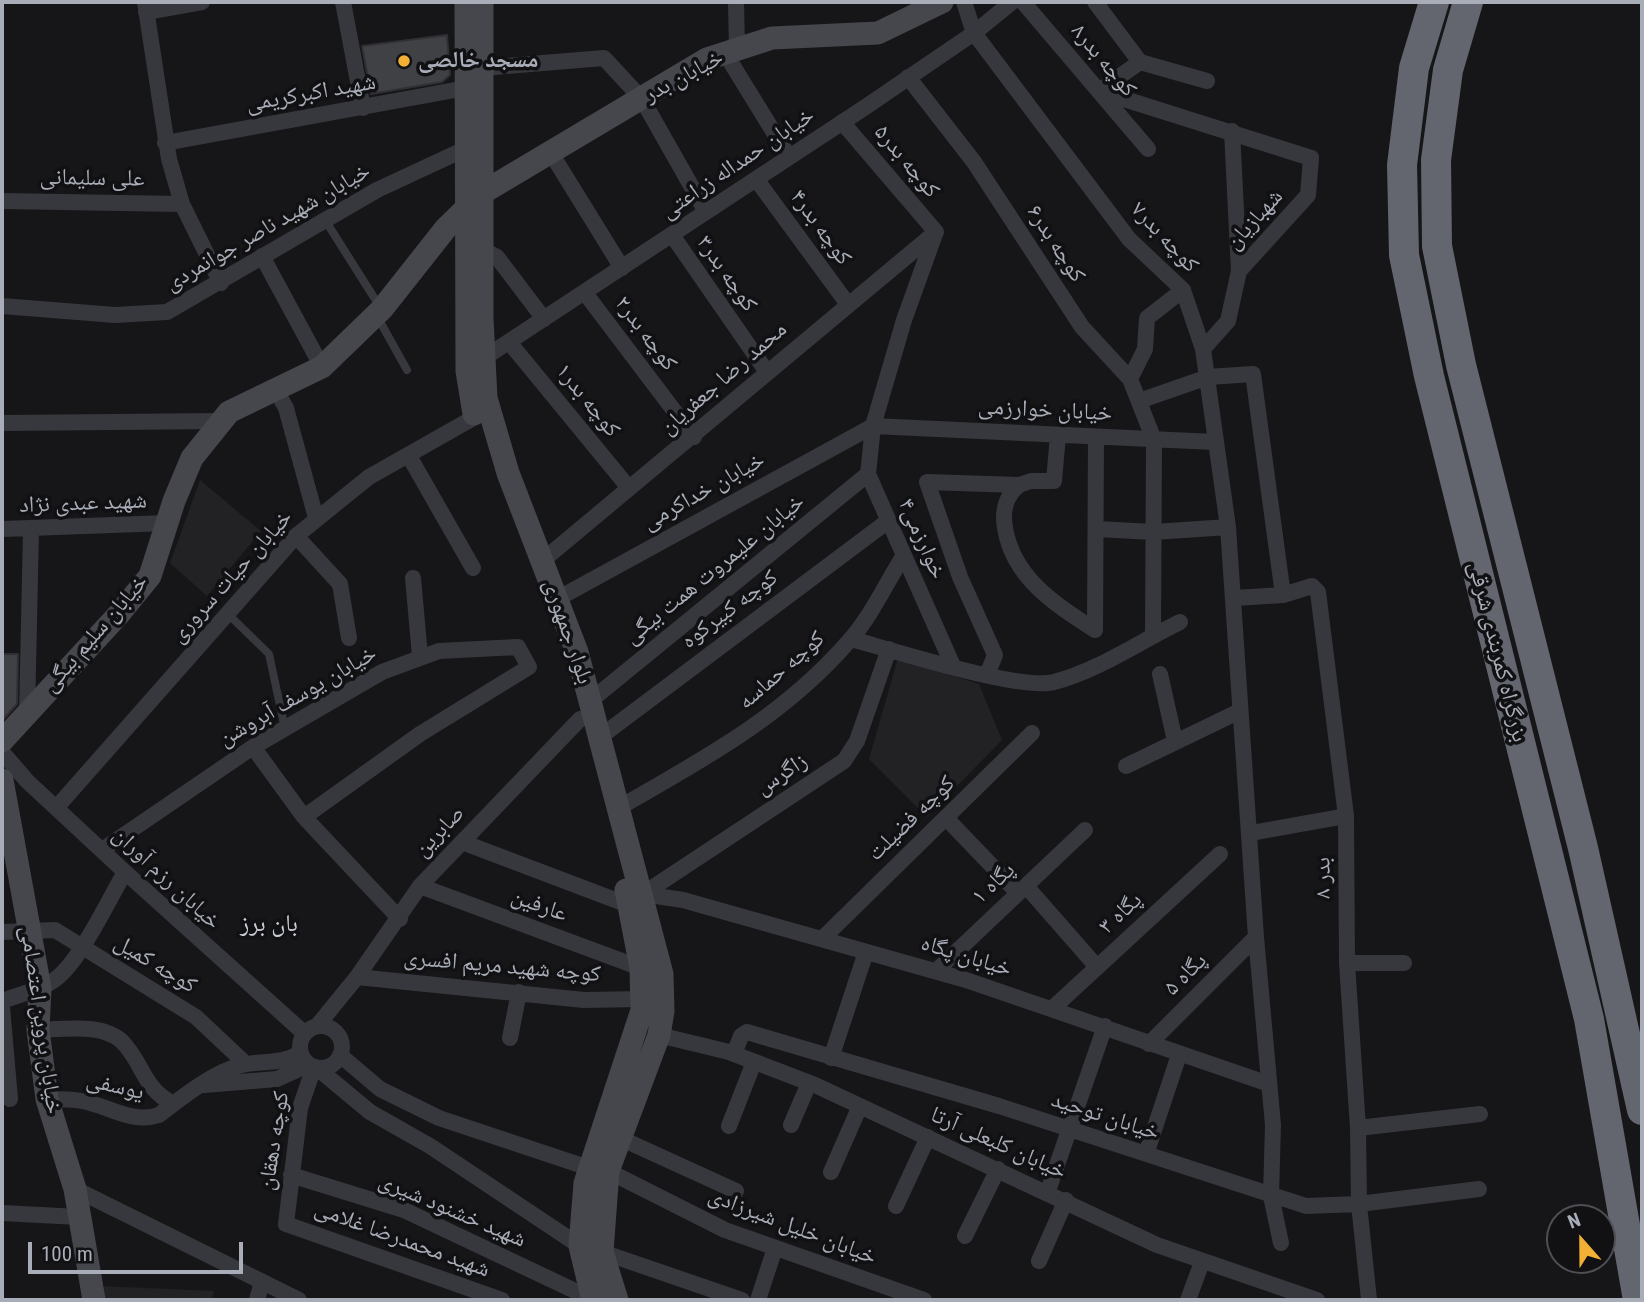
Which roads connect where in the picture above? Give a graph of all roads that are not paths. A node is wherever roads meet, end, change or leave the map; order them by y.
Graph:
1 (202, 2) edge
2 (342, 2) edge
3 (466, 2) edge
4 (482, 2) edge
5 (736, 2) edge
6 (942, 2) edge
7 (964, 2) edge
8 (1012, 2) edge
9 (1023, 2) edge
10 (1095, 2) edge
11 (1434, 2) edge
12 (1468, 2) edge
13 (145, 7) edge
14 (974, 33) junction
15 (731, 51) junction
16 (1140, 62) junction
17 (482, 68) junction
18 (908, 77) junction
19 (1207, 81) dead end
20 (466, 88) junction
21 (1099, 91) junction
22 (642, 99) junction
23 (363, 108) junction
24 (842, 122) junction
25 (1233, 131) junction
26 (165, 144) junction
27 (465, 149) junction
28 (1148, 149) dead end
29 (551, 153) junction
30 (789, 157) junction
31 (756, 179) junction
32 (482, 192) junction
33 (2, 201) edge
34 (182, 204) junction
35 (466, 209) junction
36 (706, 212) junction
37 (325, 220) junction
38 (936, 232) junction
39 (672, 235) junction
40 (483, 250) junction
41 (262, 256) junction
42 (622, 268) junction
43 (1239, 271) junction
44 (221, 283) junction
45 (1184, 290) junction
46 (585, 293) junction
47 (847, 303) junction
48 (2, 306) edge
49 (379, 312) junction
50 (544, 319) junction
51 (509, 342) junction
52 (1203, 349) junction
53 (484, 358) junction
54 (322, 367) junction
55 (407, 370) dead end
56 (767, 372) junction
57 (1208, 377) junction
58 (1130, 379) junction
59 (275, 389) junction
60 (1139, 401) junction
61 (475, 417) junction
62 (222, 421) junction
63 (2, 423) edge
64 (873, 426) junction
65 (1058, 435) junction
66 (694, 437) junction
67 (1096, 437) junction
68 (1154, 440) junction
69 (1214, 442) junction
70 (409, 456) junction
71 (868, 474) junction
72 (1019, 485) junction
73 (629, 488) junction
74 (316, 518) junction
75 (888, 521) junction
76 (167, 523) junction
77 (1228, 527) junction
78 (2, 529) edge
79 (1096, 529) junction
80 (31, 530) junction
81 (1153, 532) junction
82 (296, 536) junction
83 (904, 555) junction
84 (542, 561) junction
85 (473, 569) dead end
86 (414, 578) dead end
87 (1283, 595) junction
88 (1234, 598) junction
89 (550, 601) junction
90 (229, 615) junction
91 (1180, 622) dead end
92 (1153, 635) junction
93 (349, 638) dead end
94 (851, 639) junction
95 (889, 649) junction
96 (420, 656) junction
97 (953, 666) junction
98 (1160, 674) dead end
99 (987, 675) junction
100 (585, 710) junction
101 (1240, 711) junction
102 (27, 714) junction
103 (285, 729) junction
104 (1032, 733) dead end
105 (600, 737) junction
106 (2, 741) edge
107 (1175, 741) junction
108 (253, 747) junction
109 (2, 752) edge
110 (1126, 766) dead end
111 (2, 780) edge
112 (57, 807) junction
113 (620, 807) junction
114 (1346, 816) junction
115 (304, 817) junction
116 (946, 818) junction
117 (1085, 830) dead end
118 (1251, 833) junction
119 (462, 842) junction
120 (102, 850) junction
121 (1220, 854) dead end
122 (125, 872) junction
123 (420, 887) junction
124 (1022, 890) junction
125 (637, 900) junction
126 (400, 919) junction
127 (26, 929) junction
128 (2, 932) edge
129 (1256, 937) junction
130 (823, 938) junction
131 (81, 946) junction
132 (866, 952) junction
133 (1347, 963) junction
134 (1404, 963) dead end
135 (1097, 967) junction
136 (642, 968) junction
137 (936, 971) junction
138 (353, 983) junction
139 (40, 988) junction
140 (519, 992) junction
141 (2, 1001) edge
142 (653, 1001) junction
143 (2, 1007) edge
144 (1054, 1007) junction
145 (1105, 1026) junction
146 (38, 1030) junction
147 (311, 1030) junction
148 (334, 1031) junction
149 (659, 1035) junction
150 (510, 1038) dead end
151 (1149, 1044) junction
152 (734, 1054) junction
153 (341, 1055) junction
154 (1179, 1055) junction
155 (831, 1058) junction
156 (754, 1062) junction
157 (310, 1063) junction
158 (246, 1064) junction
159 (810, 1083) junction
160 (1269, 1084) junction
161 (204, 1085) junction
162 (380, 1089) junction
163 (10, 1099) dead end
164 (47, 1099) junction
165 (173, 1104) junction
166 (860, 1106) junction
167 (1642, 1110) edge
168 (370, 1112) junction
169 (1480, 1114) dead end
170 (791, 1125) dead end
171 (729, 1126) dead end
172 (1358, 1128) junction
173 (1071, 1130) junction
174 (928, 1137) junction
175 (622, 1139) junction
176 (1146, 1154) junction
177 (598, 1169) junction
178 (998, 1169) junction
179 (831, 1172) dead end
180 (290, 1175) junction
181 (75, 1189) junction
182 (1479, 1189) dead end
183 (736, 1191) dead end
184 (1048, 1191) junction
185 (1271, 1196) junction
186 (1066, 1200) junction
187 (1359, 1204) junction
188 (896, 1206) dead end
189 (2, 1213) edge
190 (79, 1217) junction
191 (286, 1224) joint
192 (965, 1236) dead end
193 (1282, 1243) dead end
194 (775, 1248) junction
195 (591, 1249) junction
196 (1039, 1261) dead end
197 (1202, 1262) junction
198 (262, 1282) junction
199 (1193, 1299) edge
200 (94, 1300) edge
201 (257, 1300) edge
202 (299, 1300) edge
203 (502, 1300) edge
204 (593, 1300) edge
205 (617, 1300) edge
206 (742, 1300) edge
207 (758, 1300) edge
208 (924, 1300) edge
209 (1317, 1300) edge
210 (1369, 1300) edge
211 (1638, 1300) edge

1 - 13 street
2 - 23 street
3 - 20 street, بلوار جمهوری
4 - 17 street, بلوار جمهوری
5 - 15 street
6 - 15 street, خیابان بدر
7 - 14 street, کوچه بدر۷
8 - 14 street, خیابان حمداله زراعتی
9 - 21 street, کوچه بدر۸
10 - 16 street
11 - 211 highway, بزرگراه کمربندی شرقی
12 - 167 highway, بزرگراه کمربندی شرقی
13 - 26 street
14 - 18 street, خیابان حمداله زراعتی
14 - 45 street, کوچه بدر۷
15 - 22 street, خیابان بدر
15 - 30 street
16 - 19 street
16 - 21 street
17 - 22 street
17 - 32 street, بلوار جمهوری
18 - 24 street, خیابان حمداله زراعتی
18 - 58 street, کوچه بدر۶
20 - 23 street, شهید اکبرکریمی
20 - 27 street, بلوار جمهوری
21 - 25 street
21 - 28 street, کوچه بدر۸
22 - 29 street, خیابان بدر
22 - 36 street
23 - 26 street, شهید اکبرکریمی
24 - 30 street, خیابان حمداله زراعتی
24 - 38 street, کوچه بدر۵
25 - 43 street
25 - 43 street, شهبازیان
26 - 34 street
27 - 35 street, بلوار جمهوری
27 - 37 street, خیابان شهید ناصر جوانمردی
29 - 32 street, خیابان بدر
29 - 42 street
30 - 31 street, خیابان حمداله زراعتی
31 - 36 street, خیابان حمداله زراعتی
31 - 47 street, کوچه بدر۴
32 - 35 street, خیابان سلیم بیگی
32 - 40 street, بلوار جمهوری
33 - 34 street, علی سلیمانی
34 - 44 street
35 - 49 street, خیابان سلیم بیگی
35 - 61 street, بلوار جمهوری
36 - 39 street, خیابان حمداله زراعتی
37 - 41 street, خیابان شهید ناصر جوانمردی
37 - 49 lane
38 - 47 street, محمد رضا جعفریان
38 - 64 street, خوارزمی۴
39 - 42 street, خیابان حمداله زراعتی
39 - 56 street, کوچه بدر۳
40 - 50 street
40 - 53 street, بلوار جمهوری
41 - 44 street, خیابان شهید ناصر جوانمردی
41 - 54 street
42 - 46 street, خیابان حمداله زراعتی
43 - 52 street
44 - 48 street, خیابان شهید ناصر جوانمردی
45 - 52 street, کوچه بدر۷
45 - 58 street
46 - 50 street, خیابان حمداله زراعتی
46 - 66 street, کوچه بدر۲
47 - 56 street, محمد رضا جعفریان
49 - 54 street, خیابان سلیم بیگی
49 - 55 lane
50 - 51 street, خیابان حمداله زراعتی
51 - 53 street, خیابان حمداله زراعتی
51 - 73 street, کوچه بدر۱
52 - 57 street, کوچه بدر۷
53 - 84 street, بلوار جمهوری
54 - 59 street, خیابان سلیم بیگی
56 - 66 street, محمد رضا جعفریان
57 - 60 street
57 - 69 street, کوچه بدر۷
57 - 87 street
58 - 60 street, کوچه بدر۶
59 - 62 street, خیابان سلیم بیگی
59 - 74 street
60 - 68 street, کوچه بدر۶
61 - 70 street, خیابان حیات سروری
61 - 89 street, بلوار جمهوری
62 - 63 street
62 - 76 street, خیابان سلیم بیگی
64 - 65 street, خیابان خوارزمی
64 - 71 street, خوارزمی۴
64 - 89 street, خیابان خداکرمی
65 - 67 street, خیابان خوارزمی
65 - 72 street
66 - 73 street, محمد رضا جعفریان
67 - 68 street, خیابان خوارزمی
67 - 79 street
68 - 69 street, خیابان خوارزمی
68 - 81 street
69 - 77 street, کوچه بدر۷
70 - 74 street, خیابان حیات سروری
70 - 85 street
71 - 75 street, خوارزمی۴
71 - 100 street, خیابان علیمروت همت بیگی
72 - 79 street
72 - 99 street
73 - 84 street, محمد رضا جعفریان
74 - 82 street, خیابان حیات سروری
75 - 83 street, خوارزمی۴
75 - 105 street, کوچه کبیرکوه
76 - 80 street, شهید عبدی نژاد
76 - 102 street, خیابان سلیم بیگی
77 - 81 street
77 - 88 street, کوچه بدر۷
78 - 80 street, شهید عبدی نژاد
79 - 81 street
80 - 102 street
81 - 92 street
82 - 90 street, خیابان حیات سروری
82 - 93 street
83 - 94 street, کوچه حماسه
83 - 97 street, خوارزمی۴
84 - 89 street, بلوار جمهوری
86 - 96 street
87 - 88 street
87 - 114 street, بدر ۸
88 - 101 street, کوچه بدر۷
89 - 100 street, بلوار جمهوری
90 - 103 lane
90 - 112 street, خیابان حیات سروری
91 - 92 street
92 - 99 street
94 - 95 street
94 - 113 street, کوچه حماسه
95 - 97 street
95 - 125 street, زاگرس
96 - 103 street, خیابان یوسف آبروشن
96 - 115 street, خیابان یوسف آبروشن
97 - 99 street
98 - 107 street
100 - 105 street, بلوار جمهوری
100 - 119 street, صابرین
100 - 125 street, بلوار جمهوری
101 - 107 street
101 - 118 street, کوچه بدر۷
102 - 106 street, خیابان سلیم بیگی
103 - 108 street, خیابان یوسف آبروشن
104 - 116 street, کوچه فضیلت
105 - 113 street, بلوار جمهوری
107 - 110 street
108 - 115 street
108 - 120 street, خیابان یوسف آبروشن
109 - 112 street, خیابان رزم آوران
111 - 127 street, خیابان پروین اعتصامی
112 - 120 street, خیابان رزم آوران
113 - 125 street, بلوار جمهوری
114 - 118 street
114 - 133 street, بدر ۸
115 - 126 street
116 - 124 street
116 - 130 street, کوچه فضیلت
117 - 124 street, پگاه ۱
118 - 129 street, کوچه بدر۷
119 - 123 street, صابرین
119 - 125 street, خیابان پگاه
120 - 122 street, خیابان رزم آوران
121 - 135 street, پگاه ۳
122 - 131 street
122 - 147 street, خیابان رزم آوران
123 - 126 street, صابرین
123 - 136 street, عارفین
124 - 135 street
124 - 137 street, پگاه ۱
125 - 130 street, خیابان پگاه
125 - 136 street, بلوار جمهوری
125 - 142 street, بلوار جمهوری
126 - 138 street, صابرین
127 - 128 street, کوچه کمیل
127 - 131 street, کوچه کمیل
127 - 139 street, خیابان پروین اعتصامی
129 - 151 street, پگاه ۵
129 - 160 street, کوچه بدر۷
130 - 132 street, خیابان پگاه
131 - 139 street
131 - 158 street, کوچه کمیل
132 - 137 street, خیابان پگاه
132 - 155 street
133 - 134 street
133 - 172 street, بدر ۸
135 - 144 street, پگاه ۳
136 - 142 street, بلوار جمهوری
137 - 144 street, خیابان پگاه
138 - 140 street, کوچه شهید مریم افسری
138 - 147 street, صابرین
138 - 148 street, صابرین
139 - 141 street
139 - 146 street, خیابان پروین اعتصامی
140 - 142 street, کوچه شهید مریم افسری
140 - 150 street
142 - 149 street, بلوار جمهوری
142 - 177 street, بلوار جمهوری
143 - 163 street
144 - 145 street, خیابان پگاه
145 - 151 street, خیابان پگاه
145 - 173 street
146 - 164 street, خیابان پروین اعتصامی
146 - 165 street
147 - 148 street
147 - 157 street, کوچه دهقان
148 - 153 street
149 - 152 street, خیابان کلبعلی آرتا
149 - 175 street, بلوار جمهوری
151 - 154 street, خیابان پگاه
152 - 155 street, خیابان توحید
152 - 156 street, خیابان کلبعلی آرتا
153 - 157 street
153 - 162 street
154 - 160 street, خیابان پگاه
154 - 176 street
155 - 173 street, خیابان توحید
156 - 159 street, خیابان کلبعلی آرتا
156 - 171 street
157 - 158 street, یوسفی
157 - 161 street, یوسفی
157 - 168 street
157 - 180 street, کوچه دهقان
158 - 161 street, یوسفی
159 - 166 street, خیابان کلبعلی آرتا
159 - 170 street
160 - 185 street, کوچه بدر۷
161 - 165 street, یوسفی
162 - 168 street
162 - 177 street
164 - 165 street, یوسفی
164 - 181 street, خیابان پروین اعتصامی
166 - 174 street, خیابان کلبعلی آرتا
166 - 179 street
168 - 195 street
169 - 172 street
172 - 187 street, بدر ۸
173 - 176 street, خیابان توحید
173 - 184 street
174 - 178 street, خیابان کلبعلی آرتا
174 - 188 street
175 - 177 street, بلوار جمهوری
175 - 183 street
176 - 185 street, خیابان توحید
177 - 194 street, خیابان خلیل شیرزادی
177 - 195 street, بلوار جمهوری
178 - 184 street, خیابان کلبعلی آرتا
178 - 192 street
180 - 191 street, کوچه دهقان
180 - 204 street, شهید خشنود شیری
181 - 190 street, خیابان پروین اعتصامی
181 - 198 street
182 - 187 street, خیابان توحید
184 - 186 street, خیابان کلبعلی آرتا
185 - 187 street, خیابان توحید
185 - 193 street, کوچه بدر۷
186 - 196 street
186 - 197 street, خیابان کلبعلی آرتا
187 - 210 street, بدر ۸
189 - 190 street
190 - 200 street, خیابان پروین اعتصامی
191 - 203 street, شهید محمدرضا غلامی
194 - 207 street
194 - 208 street, خیابان خلیل شیرزادی
195 - 204 street
195 - 205 street
195 - 206 street
197 - 199 street
197 - 209 street, خیابان کلبعلی آرتا
198 - 201 street
198 - 202 street

